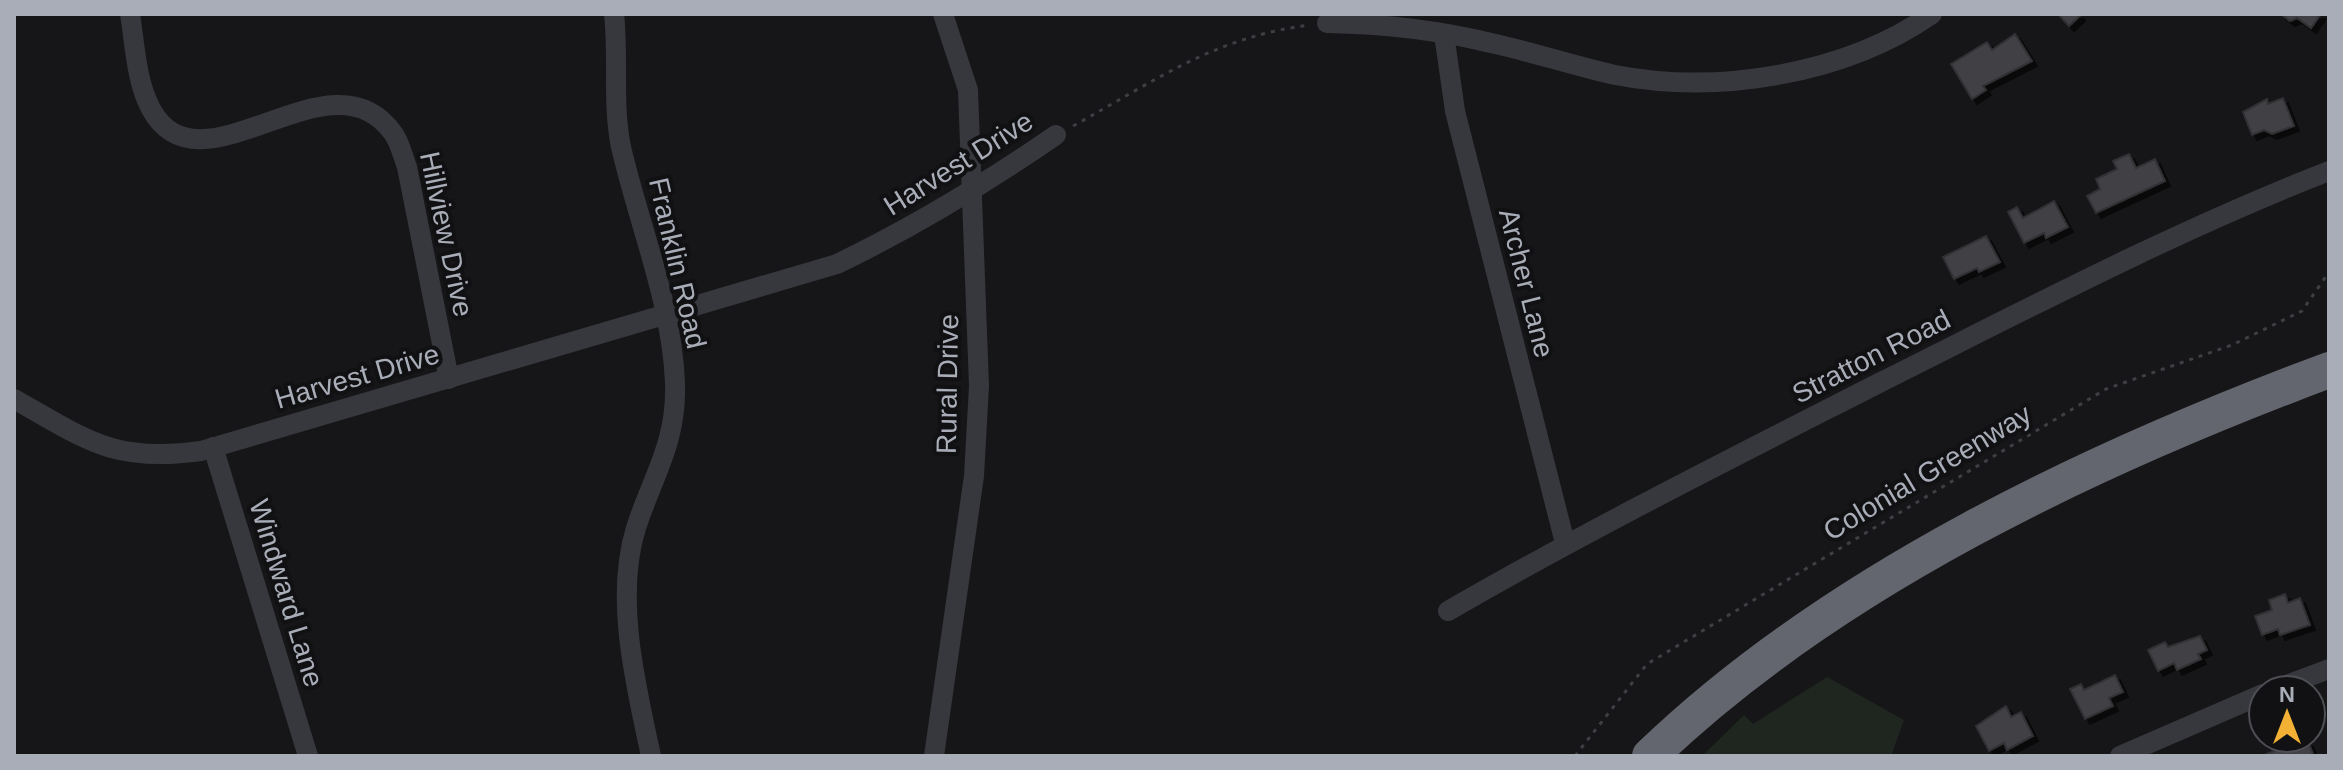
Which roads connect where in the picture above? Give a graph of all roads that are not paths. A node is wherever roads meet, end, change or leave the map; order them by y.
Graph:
1 (130, 14) edge
2 (614, 14) edge
3 (943, 14) edge
4 (1932, 14) edge
5 (1327, 23) road end
6 (1444, 34) junction
7 (1056, 135) road end
8 (2329, 171) edge
9 (973, 192) junction
10 (666, 317) junction
11 (2329, 345) edge
12 (2329, 370) edge
13 (449, 379) junction
14 (2329, 392) edge
15 (14, 399) edge
16 (213, 447) junction
17 (2100, 464) junction
18 (1565, 543) junction
19 (1448, 611) dead end
20 (2247, 701) edge
21 (308, 756) edge
22 (651, 756) edge
23 (934, 756) edge
24 (1650, 756) edge
25 (1682, 756) edge
26 (2120, 756) edge

1 - 13 street, Hillview Drive
2 - 10 street, Franklin Road
3 - 9 street, Rural Drive
4 - 6 street
5 - 6 street
6 - 18 street, Archer Lane
7 - 9 street, Harvest Drive
8 - 18 street, Stratton Road
9 - 10 street, Harvest Drive
9 - 23 street, Rural Drive
10 - 13 street, Harvest Drive
10 - 22 street, Franklin Road
11 - 17 highway
12 - 17 highway
13 - 16 street, Harvest Drive
14 - 25 highway
15 - 16 street, Harvest Drive
16 - 21 street, Windward Lane
17 - 24 highway
18 - 19 street, Stratton Road
20 - 26 street

